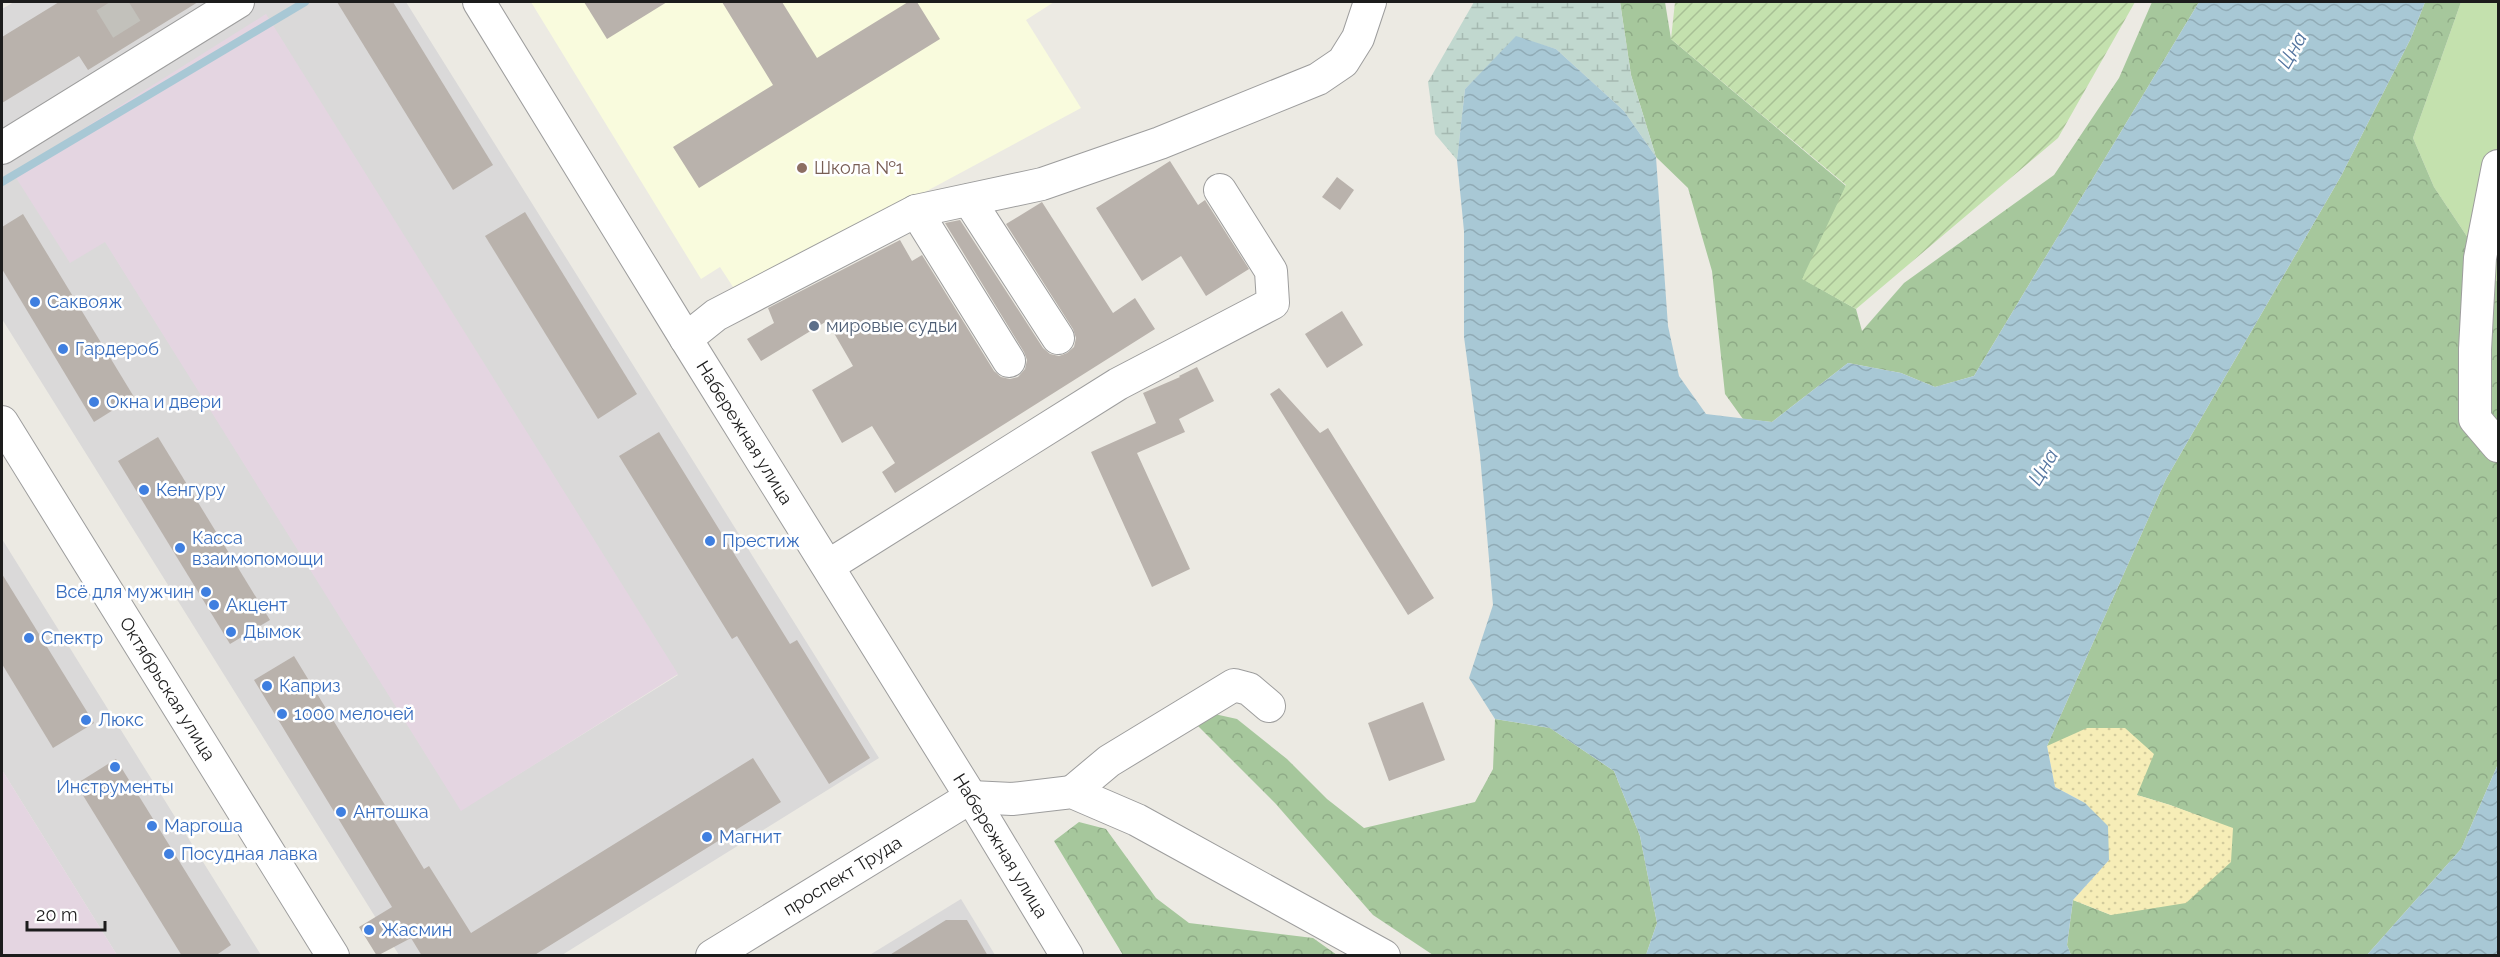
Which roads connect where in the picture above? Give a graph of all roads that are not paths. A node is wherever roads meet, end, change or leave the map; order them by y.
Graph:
1 (238, 2) edge
2 (479, 2) edge
3 (1370, 2) edge
4 (2, 148) edge
5 (2499, 166) edge
6 (1220, 190) dead end
7 (969, 200) junction
8 (916, 211) junction
9 (1058, 338) dead end
10 (686, 339) junction
11 (1009, 361) dead end
12 (2, 422) edge
13 (2499, 446) edge
14 (828, 566) junction
15 (1269, 706) dead end
16 (1072, 792) junction
17 (971, 797) junction
18 (333, 956) edge
19 (712, 956) edge
20 (1067, 956) edge
21 (1384, 956) edge

1 - 4 street
2 - 10 street, Набережная улица
3 - 7 street
5 - 13 street
6 - 14 street
7 - 8 street
7 - 9 street
8 - 10 street
8 - 11 street
10 - 14 street, Набережная улица
12 - 18 street, Октябрьская улица
14 - 17 street, Набережная улица
15 - 16 street
16 - 17 street
16 - 21 street
17 - 19 street, проспект Труда
17 - 20 street, Набережная улица

